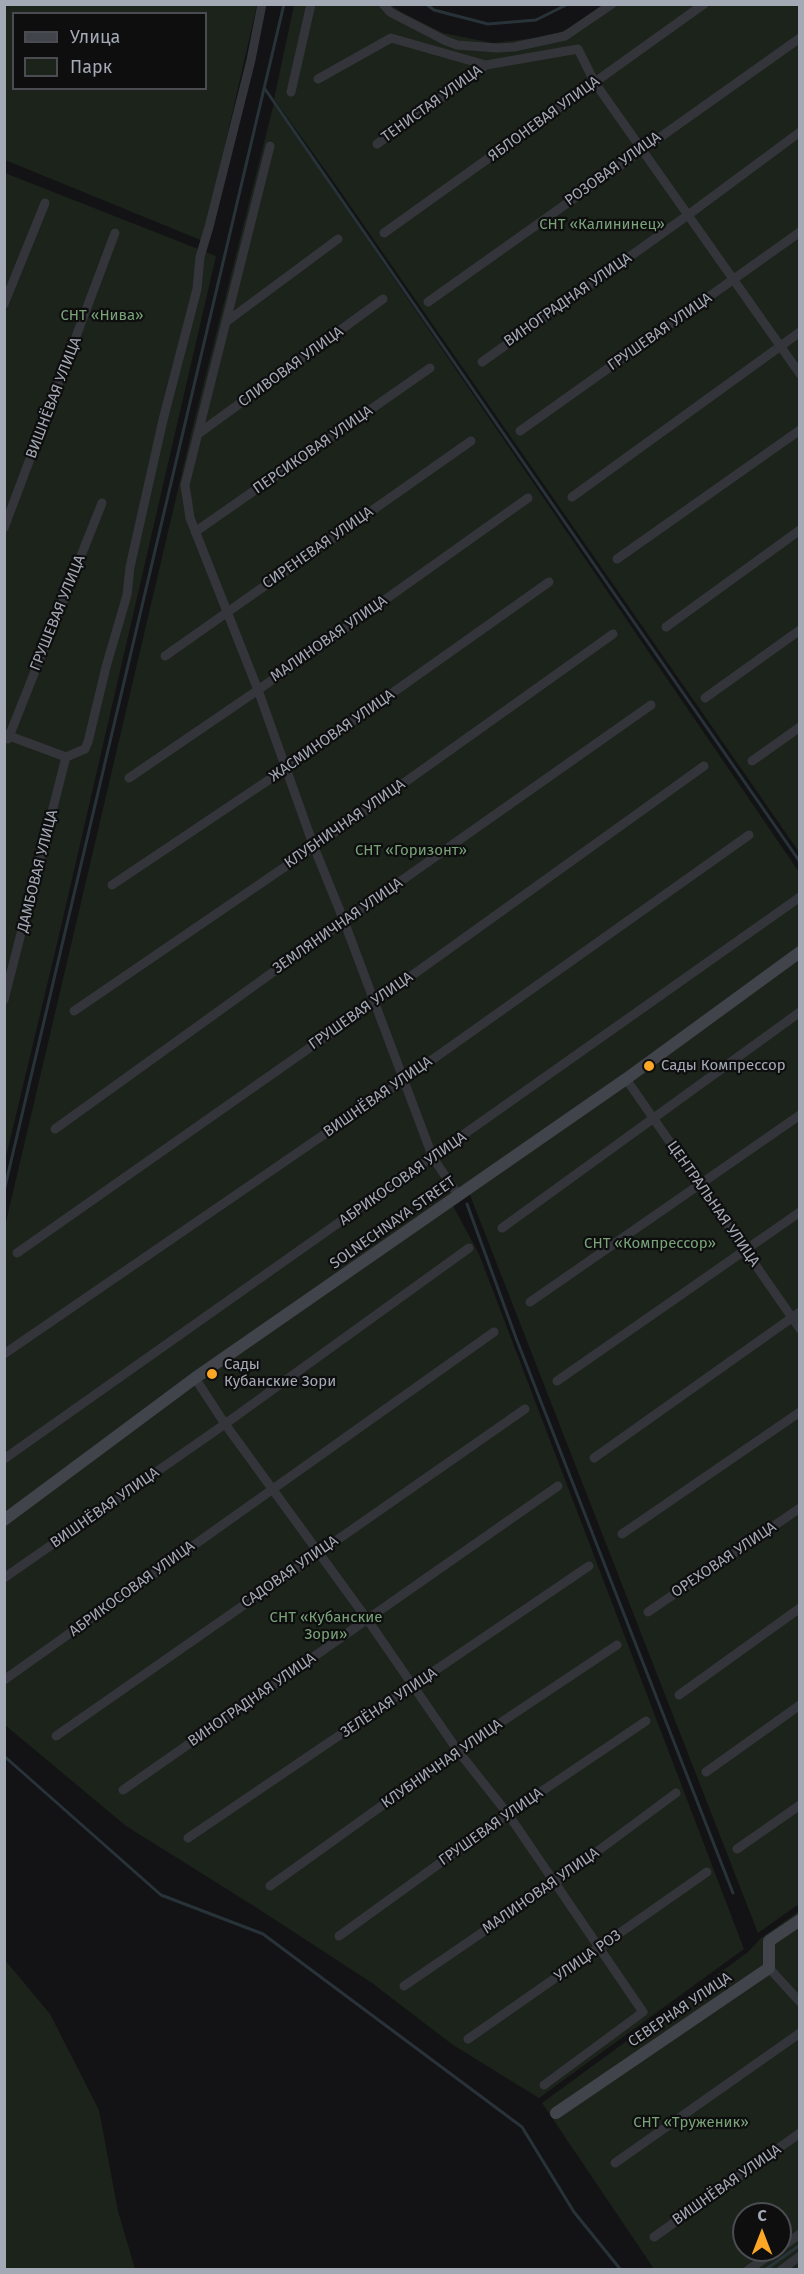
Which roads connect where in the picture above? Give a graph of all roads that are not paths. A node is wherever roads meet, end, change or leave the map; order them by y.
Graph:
1 (262, 4) edge
2 (311, 4) edge
3 (383, 4) edge
4 (612, 4) edge
5 (704, 4) edge
6 (800, 38) edge
7 (486, 64) junction
8 (318, 79) dead end
9 (595, 83) junction
10 (291, 92) dead end
11 (800, 132) edge
12 (377, 144) dead end
13 (270, 146) dead end
14 (641, 149) junction
15 (45, 203) dead end
16 (688, 215) junction
17 (800, 232) edge
18 (115, 233) dead end
19 (384, 234) dead end
20 (338, 239) dead end
21 (734, 280) junction
22 (383, 299) dead end
23 (428, 302) dead end
24 (4, 304) edge
25 (226, 322) junction
26 (800, 332) edge
27 (781, 346) junction
28 (482, 362) dead end
29 (430, 368) dead end
30 (800, 374) edge
31 (800, 430) edge
32 (520, 431) dead end
33 (198, 434) junction
34 (471, 441) dead end
35 (572, 497) dead end
36 (528, 498) dead end
37 (102, 503) dead end
38 (4, 528) edge
39 (800, 531) edge
40 (195, 532) junction
41 (617, 559) dead end
42 (549, 582) dead end
43 (227, 611) junction
44 (666, 627) dead end
45 (800, 630) edge
46 (613, 634) dead end
47 (165, 656) dead end
48 (258, 690) junction
49 (705, 698) dead end
50 (651, 705) dead end
51 (800, 727) edge
52 (7, 736) edge
53 (66, 757) junction
54 (752, 761) dead end
55 (704, 766) dead end
56 (285, 769) junction
57 (129, 778) dead end
58 (749, 834) dead end
59 (314, 846) junction
60 (112, 885) dead end
61 (800, 897) edge
62 (344, 921) junction
63 (800, 952) edge
64 (4, 1000) edge
65 (375, 1002) junction
66 (74, 1011) dead end
67 (800, 1012) edge
68 (405, 1078) junction
69 (626, 1079) junction
70 (800, 1115) edge
71 (653, 1118) junction
72 (56, 1129) dead end
73 (433, 1158) junction
74 (700, 1184) junction
75 (459, 1196) junction
76 (800, 1212) edge
77 (502, 1228) dead end
78 (469, 1248) dead end
79 (745, 1250) junction
80 (16, 1253) dead end
81 (530, 1302) dead end
82 (796, 1315) edge
83 (800, 1329) edge
84 (494, 1332) dead end
85 (4, 1354) edge
86 (195, 1378) junction
87 (557, 1382) dead end
88 (525, 1409) dead end
89 (800, 1412) edge
90 (225, 1424) junction
91 (594, 1458) dead end
92 (4, 1459) edge
93 (558, 1486) dead end
94 (272, 1488) junction
95 (800, 1508) edge
96 (4, 1521) edge
97 (622, 1534) dead end
98 (318, 1553) junction
99 (589, 1566) dead end
100 (4, 1578) edge
101 (800, 1608) edge
102 (648, 1612) dead end
103 (367, 1619) junction
104 (617, 1645) dead end
105 (4, 1680) edge
106 (413, 1686) junction
107 (679, 1695) dead end
108 (800, 1705) edge
109 (646, 1721) dead end
110 (56, 1736) dead end
111 (458, 1751) junction
112 (706, 1772) dead end
113 (123, 1790) dead end
114 (676, 1793) dead end
115 (800, 1805) edge
116 (508, 1814) junction
117 (188, 1838) dead end
118 (737, 1849) dead end
119 (706, 1872) dead end
120 (556, 1882) junction
121 (270, 1886) dead end
122 (800, 1920) edge
123 (339, 1936) dead end
124 (600, 1948) junction
125 (769, 1968) junction
126 (404, 1986) dead end
127 (800, 2002) edge
128 (800, 2033) edge
129 (468, 2039) dead end
130 (544, 2085) dead end
131 (556, 2113) dead end
132 (800, 2133) edge
133 (615, 2163) dead end
134 (654, 2237) dead end
135 (800, 2256) edge
136 (781, 2270) edge

1 - 53 street
2 - 10 street
3 - 4 street
5 - 9 street, ЯБЛОНЕВАЯ УЛИЦА
6 - 14 street, РОЗОВАЯ УЛИЦА
7 - 8 street
7 - 9 street
7 - 12 street, ТЕНИСТАЯ УЛИЦА
9 - 14 street
9 - 19 street, ЯБЛОНЕВАЯ УЛИЦА
11 - 16 street, ВИНОГРАДНАЯ УЛИЦА
13 - 25 street
14 - 16 street
14 - 23 street, РОЗОВАЯ УЛИЦА
15 - 24 street
16 - 21 street
16 - 28 street, ВИНОГРАДНАЯ УЛИЦА
17 - 21 street, ГРУШЕВАЯ УЛИЦА
18 - 38 street, ВИШНЁВАЯ УЛИЦА
20 - 25 street
21 - 27 street
21 - 32 street, ГРУШЕВАЯ УЛИЦА
22 - 33 street, СЛИВОВАЯ УЛИЦА
25 - 33 street
26 - 27 street
27 - 30 street
27 - 35 street
29 - 40 street, ПЕРСИКОВАЯ УЛИЦА
31 - 41 street
33 - 40 street
34 - 43 street, СИРЕНЕВАЯ УЛИЦА
36 - 48 street, МАЛИНОВАЯ УЛИЦА
37 - 52 street, ГРУШЕВАЯ УЛИЦА
39 - 44 street
40 - 43 street
42 - 56 street, ЖАСМИНОВАЯ УЛИЦА
43 - 47 street, СИРЕНЕВАЯ УЛИЦА
43 - 48 street
45 - 49 street
46 - 59 street, КЛУБНИЧНАЯ УЛИЦА
48 - 56 street
48 - 57 street, МАЛИНОВАЯ УЛИЦА
50 - 62 street, ЗЕМЛЯНИЧНАЯ УЛИЦА
51 - 54 street
52 - 53 street
53 - 64 street, ДАМБОВАЯ УЛИЦА
55 - 65 street, ГРУШЕВАЯ УЛИЦА
56 - 59 street
56 - 60 street, ЖАСМИНОВАЯ УЛИЦА
58 - 68 street, ВИШНЁВАЯ УЛИЦА
59 - 62 street
59 - 66 street, КЛУБНИЧНАЯ УЛИЦА
61 - 73 street, АБРИКОСОВАЯ УЛИЦА
62 - 65 street
62 - 72 street, ЗЕМЛЯНИЧНАЯ УЛИЦА
63 - 69 street, SOLNECHNAYA STREET
65 - 68 street
65 - 80 street, ГРУШЕВАЯ УЛИЦА
67 - 71 street
68 - 73 street
68 - 85 street, ВИШНЁВАЯ УЛИЦА
69 - 71 street, ЦЕНТРАЛЬНАЯ УЛИЦА
69 - 75 street, SOLNECHNAYA STREET
70 - 74 street
71 - 74 street, ЦЕНТРАЛЬНАЯ УЛИЦА
71 - 77 street
73 - 75 street
73 - 92 street, АБРИКОСОВАЯ УЛИЦА
74 - 79 street, ЦЕНТРАЛЬНАЯ УЛИЦА
74 - 81 street
75 - 86 street, SOLNECHNAYA STREET
76 - 79 street
78 - 90 street, ВИШНЁВАЯ УЛИЦА
79 - 82 street, ЦЕНТРАЛЬНАЯ УЛИЦА
79 - 87 street
82 - 83 street, ЦЕНТРАЛЬНАЯ УЛИЦА
82 - 91 street
84 - 94 street, АБРИКОСОВАЯ УЛИЦА
86 - 90 street
86 - 96 street, SOLNECHNAYA STREET
88 - 98 street, САДОВАЯ УЛИЦА
89 - 97 street
90 - 94 street
90 - 100 street, ВИШНЁВАЯ УЛИЦА
93 - 103 street, ВИНОГРАДНАЯ УЛИЦА
94 - 98 street
94 - 105 street, АБРИКОСОВАЯ УЛИЦА
95 - 102 street, ОРЕХОВАЯ УЛИЦА
98 - 103 street
98 - 110 street, САДОВАЯ УЛИЦА
99 - 106 street, ЗЕЛЁНАЯ УЛИЦА
101 - 107 street
103 - 106 street
103 - 113 street, ВИНОГРАДНАЯ УЛИЦА
104 - 111 street, КЛУБНИЧНАЯ УЛИЦА
106 - 111 street
106 - 117 street, ЗЕЛЁНАЯ УЛИЦА
108 - 112 street
109 - 116 street, ГРУШЕВАЯ УЛИЦА
111 - 116 street
111 - 121 street, КЛУБНИЧНАЯ УЛИЦА
114 - 120 street, МАЛИНОВАЯ УЛИЦА
115 - 118 street
116 - 120 street
116 - 123 street, ГРУШЕВАЯ УЛИЦА
119 - 124 street, УЛИЦА РОЗ
120 - 124 street
120 - 126 street, МАЛИНОВАЯ УЛИЦА
122 - 125 street
124 - 129 street, УЛИЦА РОЗ
124 - 130 street
125 - 127 street
125 - 131 street, СЕВЕРНАЯ УЛИЦА
128 - 133 street
132 - 134 street, ВИШНЁВАЯ УЛИЦА
135 - 136 street

